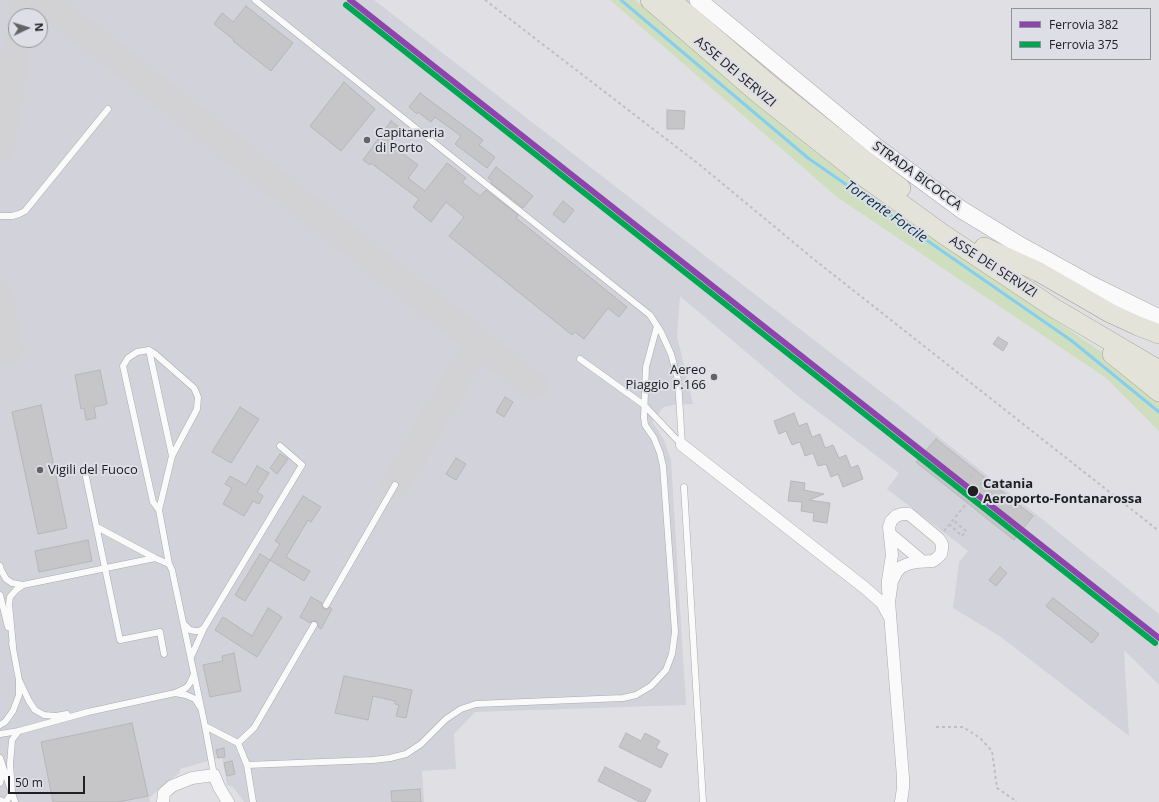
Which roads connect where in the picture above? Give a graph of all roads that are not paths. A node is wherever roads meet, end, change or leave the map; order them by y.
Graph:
1 (255, 0) edge
2 (650, 0) edge
3 (671, 0) edge
4 (698, 0) edge
5 (108, 109) dead end
6 (0, 216) edge
7 (984, 247) junction
8 (1054, 308) junction
9 (1159, 318) edge
10 (657, 326) junction
11 (1138, 326) junction
12 (1159, 334) edge
13 (1159, 339) edge
14 (149, 350) junction
15 (1159, 356) edge
16 (580, 359) dead end
17 (1159, 370) edge
18 (1159, 392) edge
19 (644, 405) junction
20 (682, 445) junction
21 (280, 446) dead end
22 (172, 456) junction
23 (86, 477) dead end
24 (395, 485) dead end
25 (684, 487) dead end
26 (158, 510) junction
27 (97, 527) junction
28 (890, 534) junction
29 (155, 558) junction
30 (922, 561) junction
31 (169, 564) junction
32 (0, 566) edge
33 (105, 569) junction
34 (23, 585) junction
35 (0, 595) edge
36 (889, 602) junction
37 (326, 605) dead end
38 (890, 617) junction
39 (183, 621) junction
40 (314, 625) dead end
41 (204, 628) junction
42 (13, 646) junction
43 (164, 654) dead end
44 (191, 658) junction
45 (194, 670) junction
46 (20, 680) junction
47 (176, 693) junction
48 (202, 711) junction
49 (88, 712) junction
50 (0, 726) edge
51 (205, 726) junction
52 (19, 731) junction
53 (0, 734) edge
54 (238, 743) junction
55 (0, 758) edge
56 (247, 765) junction
57 (214, 775) junction
58 (0, 783) edge
59 (12, 792) junction
60 (0, 800) edge
61 (5, 802) edge
62 (15, 802) edge
63 (163, 802) edge
64 (228, 802) edge
65 (253, 802) edge
66 (703, 802) edge
67 (901, 802) edge

1 - 10 lane
2 - 8 main road, ASSE DEI SERVIZI
3 - 7 main road, ASSE DEI SERVIZI
4 - 9 main road, STRADA BICOCCA
5 - 6 lane
7 - 11 main road
7 - 15 main road, ASSE DEI SERVIZI
8 - 17 main road, ASSE DEI SERVIZI
8 - 18 main road
10 - 19 lane
10 - 20 lane
11 - 12 main road
11 - 13 main road
14 - 22 lane
14 - 22 lane
14 - 26 lane
16 - 19 lane
19 - 20 lane
19 - 56 lane
20 - 38 street
21 - 41 lane
22 - 26 lane
23 - 27 lane
24 - 37 lane
25 - 66 lane
26 - 31 lane
27 - 29 lane
27 - 33 lane
28 - 30 street
28 - 30 street
28 - 36 street
29 - 31 lane
29 - 33 lane
30 - 36 street
31 - 39 lane
32 - 34 lane
33 - 34 lane
33 - 43 lane
34 - 42 lane
35 - 42 lane
36 - 38 street
38 - 67 street
39 - 41 lane
39 - 44 lane
40 - 54 lane
41 - 44 lane
42 - 46 lane
44 - 45 lane
45 - 47 lane
45 - 48 lane
46 - 49 lane
46 - 50 lane
47 - 48 lane
47 - 49 lane
48 - 51 lane
49 - 52 lane
51 - 54 lane
51 - 57 lane
52 - 53 lane
52 - 59 lane
54 - 56 lane
55 - 58 lane
55 - 59 lane
56 - 65 lane
57 - 63 street
57 - 64 street
59 - 61 lane
59 - 62 lane
60 - 61 lane

